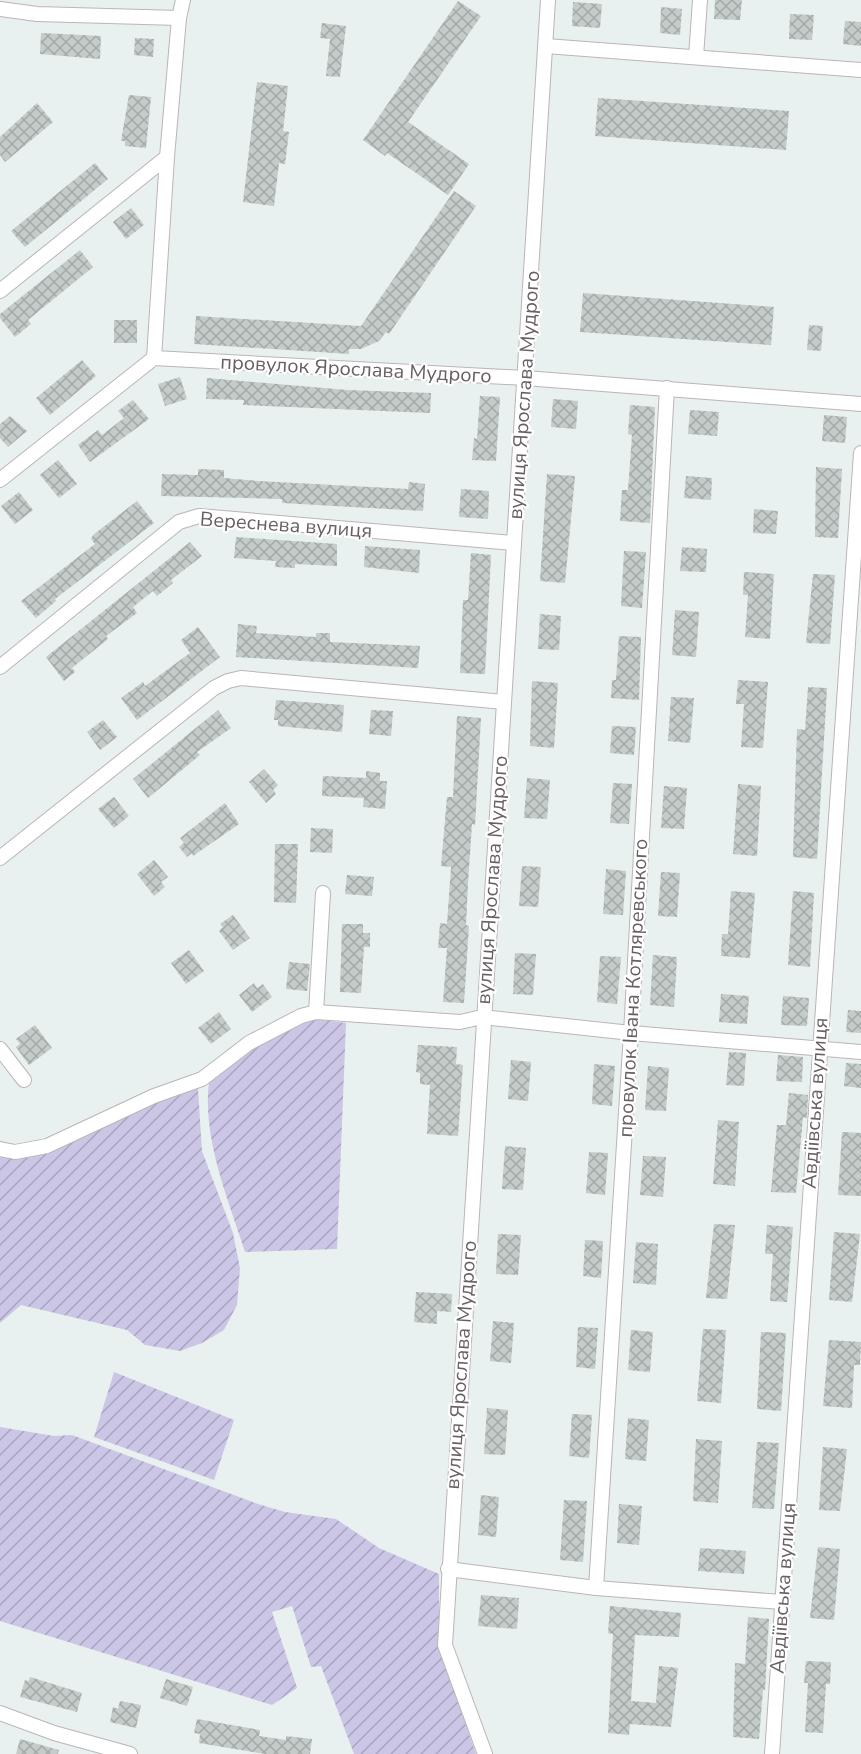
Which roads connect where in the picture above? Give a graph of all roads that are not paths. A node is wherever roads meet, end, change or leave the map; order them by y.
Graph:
1 (183, 0) edge
2 (548, 0) edge
3 (700, 0) edge
4 (0, 9) edge
5 (179, 18) junction
6 (546, 46) junction
7 (696, 57) junction
8 (861, 70) edge
9 (167, 157) junction
10 (0, 291) edge
11 (154, 358) junction
12 (525, 378) junction
13 (668, 388) junction
14 (861, 404) edge
15 (861, 453) edge
16 (0, 480) edge
17 (514, 543) junction
18 (0, 667) edge
19 (504, 702) junction
20 (0, 858) edge
21 (323, 893) dead end
22 (316, 1011) junction
23 (482, 1017) junction
24 (631, 1034) junction
25 (0, 1049) edge
26 (818, 1049) junction
27 (861, 1052) edge
28 (24, 1080) dead end
29 (0, 1149) edge
30 (448, 1569) junction
31 (596, 1588) junction
32 (782, 1602) junction
33 (0, 1713) edge
34 (130, 1754) edge
35 (485, 1754) edge
36 (772, 1754) edge

1 - 5 street
2 - 6 street, вулиця Ярослава Мудрого
3 - 7 street
4 - 5 street
5 - 9 street
6 - 7 street
6 - 12 street, вулиця Ярослава Мудрого
7 - 8 street
9 - 10 street
9 - 11 street
11 - 12 street, провулок Ярослава Мудрого
11 - 16 street
12 - 13 street, провулок Ярослава Мудрого
12 - 17 street, вулиця Ярослава Мудрого
13 - 14 street, провулок Ярослава Мудрого
13 - 24 street, провулок Івана Котляревського
15 - 26 street, Авдіївська вулиця
17 - 18 street, Вереснева вулиця
17 - 19 street, вулиця Ярослава Мудрого
19 - 20 street
19 - 23 street, вулиця Ярослава Мудрого
21 - 22 street
22 - 23 street
22 - 29 street
23 - 24 street
23 - 30 street, вулиця Ярослава Мудрого
24 - 26 street
24 - 31 street, провулок Івана Котляревського
25 - 28 street
26 - 27 street
26 - 32 street, Авдіївська вулиця
30 - 31 street
30 - 35 street, вулиця Ярослава Мудрого
31 - 32 street
32 - 36 street, Авдіївська вулиця
33 - 34 street

